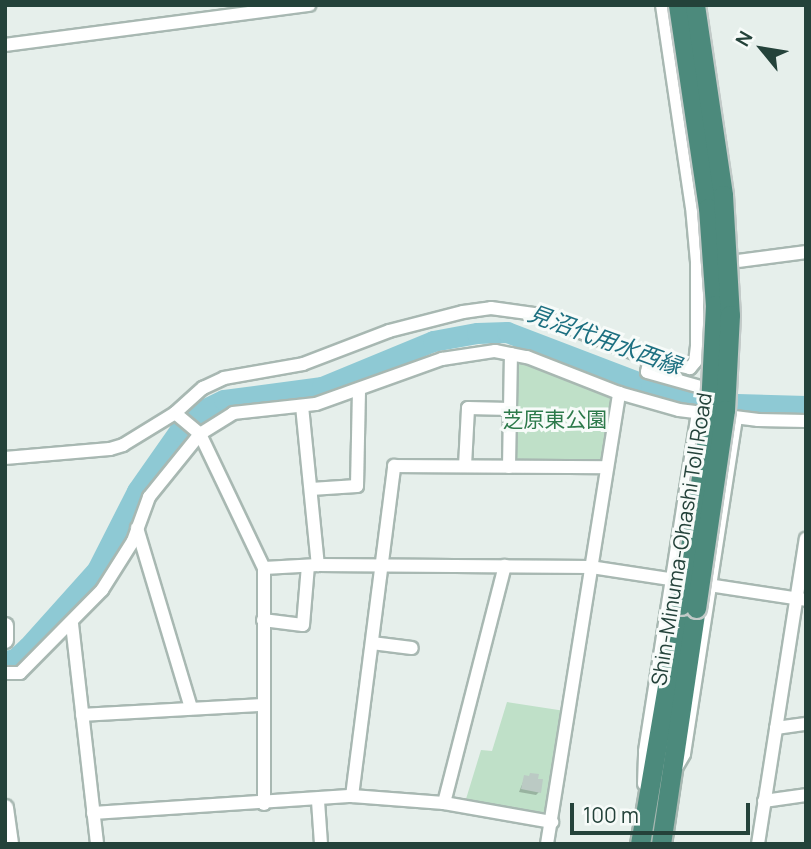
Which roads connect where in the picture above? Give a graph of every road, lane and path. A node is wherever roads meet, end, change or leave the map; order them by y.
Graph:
1 (309, 5) edge
2 (662, 5) edge
3 (678, 5) edge
4 (695, 5) edge
5 (5, 46) edge
6 (806, 252) edge
7 (697, 267) junction
8 (511, 354) junction
9 (650, 359) junction
10 (359, 391) junction
11 (619, 393) junction
12 (302, 406) junction
13 (510, 409) junction
14 (702, 413) junction
15 (178, 415) junction
16 (736, 418) junction
17 (806, 421) edge
18 (200, 434) junction
19 (5, 458) edge
20 (465, 466) junction
21 (509, 467) junction
22 (607, 467) junction
23 (311, 489) junction
24 (137, 528) junction
25 (806, 539) edge
26 (313, 565) junction
27 (382, 565) junction
28 (505, 566) junction
29 (591, 567) junction
30 (264, 568) junction
31 (671, 581) junction
32 (709, 587) junction
33 (801, 601) edge
34 (688, 607) junction
35 (263, 620) junction
36 (72, 624) junction
37 (5, 626) edge
38 (5, 640) edge
39 (372, 643) junction
40 (412, 648) dead end
41 (5, 673) edge
42 (262, 705) junction
43 (191, 708) junction
44 (82, 715) junction
45 (806, 724) edge
46 (776, 727) junction
47 (665, 744) junction
48 (670, 772) junction
49 (806, 795) edge
50 (352, 796) junction
51 (318, 801) junction
52 (764, 801) junction
53 (647, 802) junction
54 (444, 803) junction
55 (264, 804) junction
56 (5, 808) edge
57 (93, 813) junction
58 (552, 822) junction
59 (10, 844) edge
60 (97, 844) edge
61 (321, 844) edge
62 (547, 844) edge
63 (640, 844) edge
64 (661, 844) edge
65 (758, 844) edge

1 - 5 street
2 - 7 street
3 - 34 highway, Shin-Minuma-Ohashi Toll Road, bridge
4 - 34 highway, Shin-Minuma-Ohashi Toll Road, bridge
6 - 7 street
7 - 9 street
8 - 10 street
8 - 11 street
8 - 13 street
9 - 14 street
9 - 15 street
10 - 12 street
10 - 23 street
11 - 14 street
11 - 22 street
12 - 18 street
12 - 23 street
13 - 20 street
13 - 21 street
14 - 16 street
14 - 31 street
15 - 18 street
15 - 19 street
16 - 17 street
16 - 32 street
18 - 24 street
18 - 30 street
20 - 21 street
20 - 27 street
21 - 22 street
22 - 29 street
23 - 26 street
24 - 36 street
24 - 43 street
25 - 33 street
26 - 27 street
26 - 30 street
26 - 35 street
27 - 28 street
27 - 39 street
28 - 29 street
28 - 54 street
29 - 31 street
29 - 58 street
30 - 35 street
31 - 32 street
31 - 53 street
32 - 33 street
32 - 48 street
33 - 46 street
34 - 47 highway, Shin-Minuma-Ohashi Toll Road
35 - 42 street
36 - 41 street
36 - 44 street
37 - 38 street
39 - 40 street
39 - 50 street
42 - 43 street
42 - 55 street
43 - 44 street
44 - 57 street
45 - 46 street
46 - 52 street
47 - 48 highway
47 - 53 highway
48 - 64 highway
49 - 52 street
50 - 51 street
50 - 54 street
51 - 55 street
51 - 61 street
52 - 65 street
53 - 63 highway
54 - 58 street
55 - 57 street
56 - 59 street
57 - 60 street
58 - 62 street

